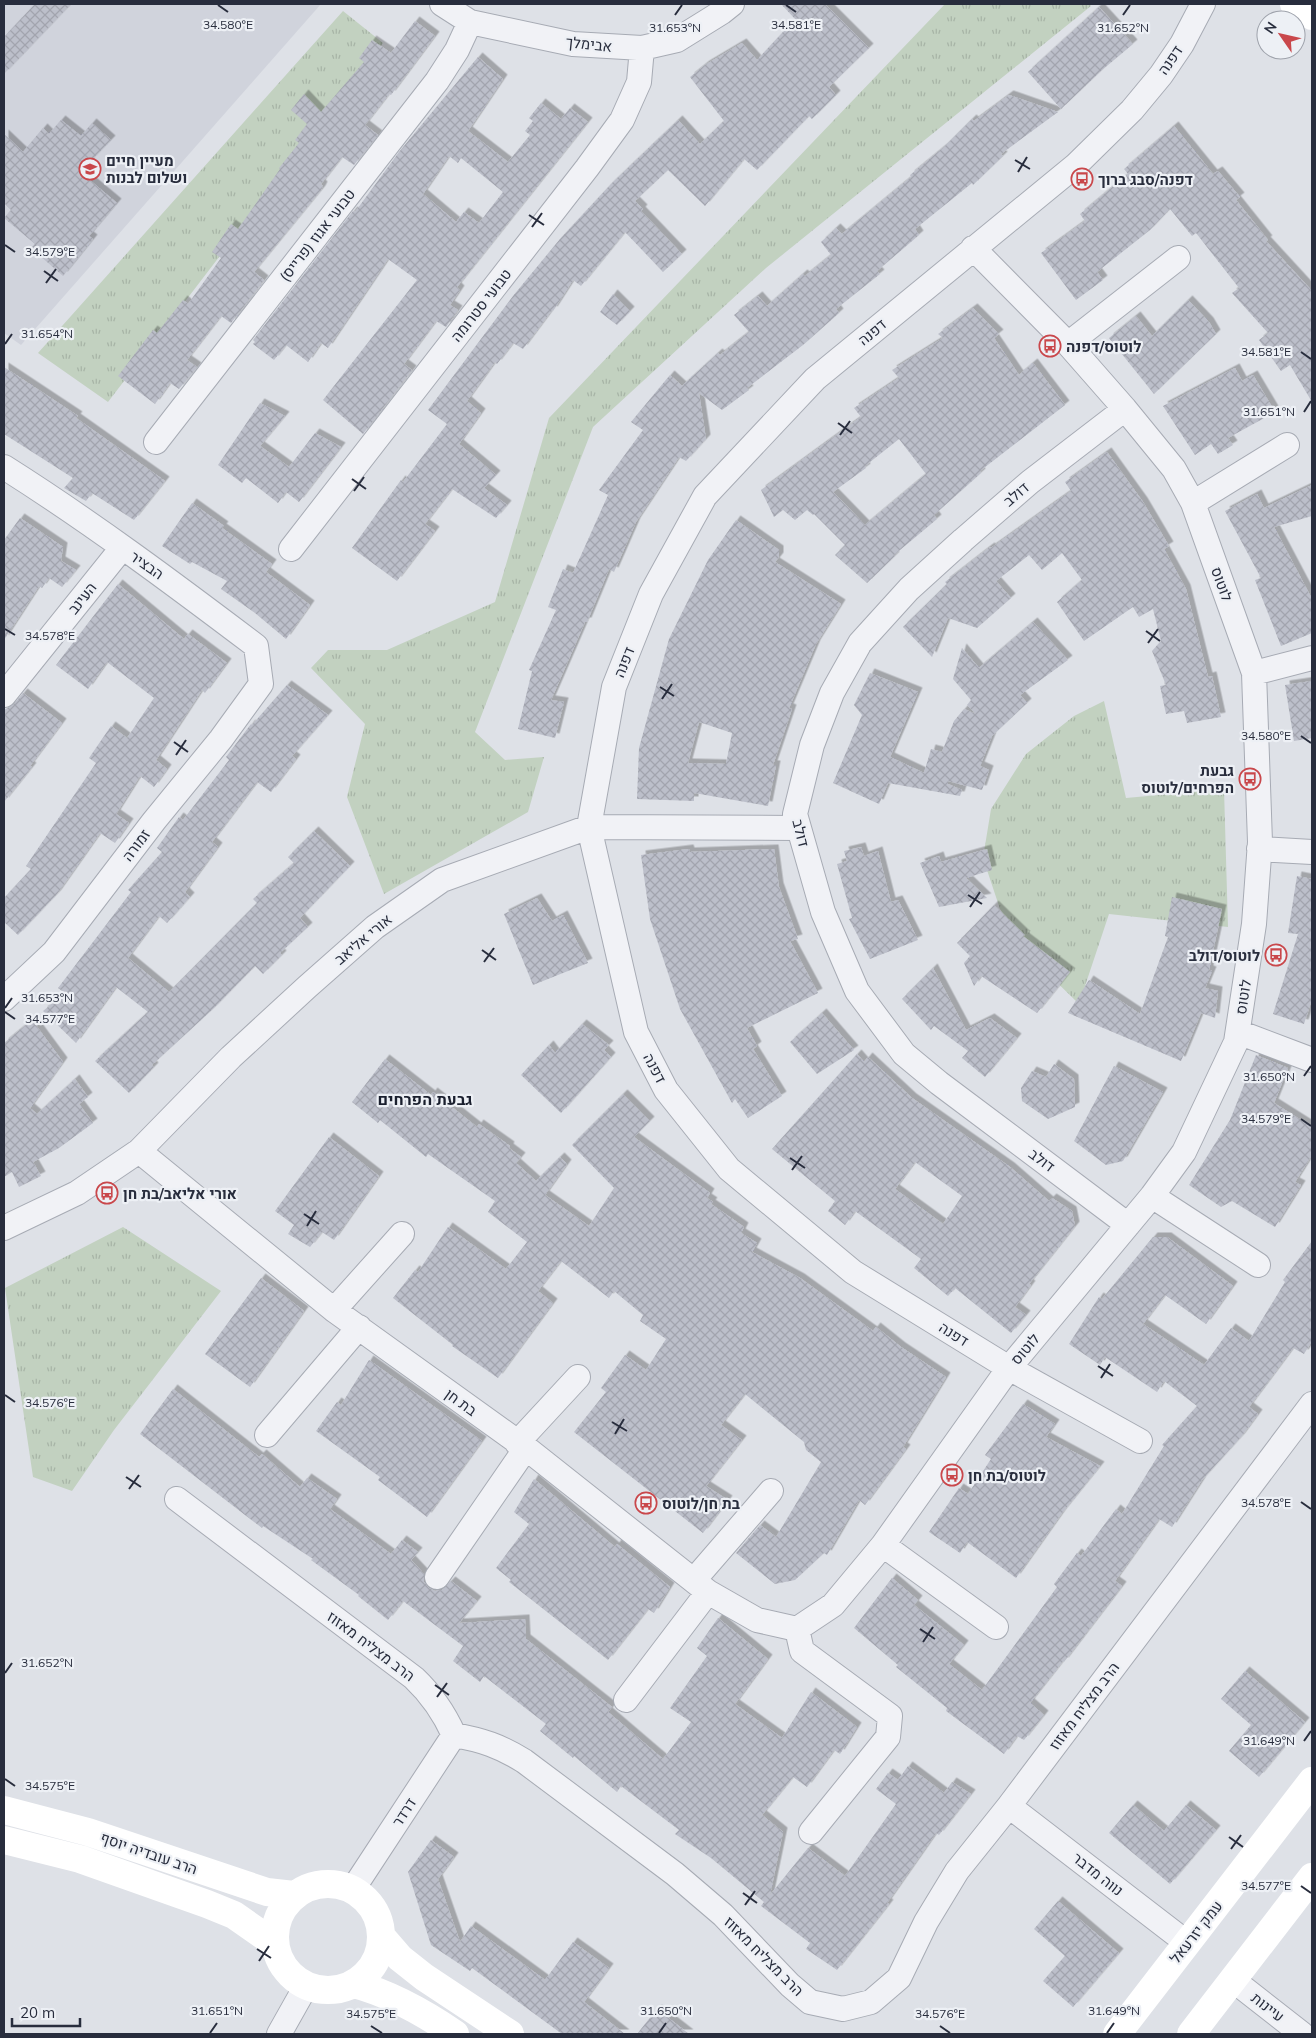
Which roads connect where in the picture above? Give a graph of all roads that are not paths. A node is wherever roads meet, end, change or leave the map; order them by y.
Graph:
1 (442, 4) edge
2 (732, 4) edge
3 (1203, 4) edge
4 (1294, 4) edge
5 (1312, 16) edge
6 (470, 22) junction
7 (642, 48) junction
8 (973, 248) junction
9 (1178, 258) dead end
10 (1068, 344) junction
11 (1125, 408) junction
12 (156, 442) dead end
13 (1287, 445) dead end
14 (4, 467) edge
15 (1193, 503) junction
16 (122, 548) junction
17 (291, 549) dead end
18 (1312, 658) edge
19 (1254, 673) junction
20 (261, 684) joint
21 (4, 695) edge
22 (589, 827) junction
23 (798, 828) junction
24 (1259, 849) junction
25 (1312, 852) edge
26 (4, 999) edge
27 (1238, 1032) junction
28 (1312, 1060) edge
29 (138, 1152) junction
30 (1152, 1196) junction
31 (1128, 1225) junction
32 (4, 1228) edge
33 (402, 1234) dead end
34 (1258, 1266) dead end
35 (334, 1310) junction
36 (359, 1327) junction
37 (1010, 1368) junction
38 (578, 1377) dead end
39 (1312, 1404) edge
40 (267, 1435) dead end
41 (1140, 1441) dead end
42 (522, 1446) junction
43 (771, 1491) dead end
44 (176, 1499) dead end
45 (883, 1545) junction
46 (437, 1577) dead end
47 (701, 1586) junction
48 (996, 1627) dead end
49 (797, 1629) junction
50 (626, 1700) dead end
51 (454, 1735) junction
52 (1312, 1781) edge
53 (1009, 1806) junction
54 (4, 1810) edge
55 (811, 1832) dead end
56 (4, 1840) edge
57 (1312, 1877) edge
58 (353, 1889) junction
59 (294, 1895) junction
60 (381, 1936) junction
61 (1188, 1943) junction
62 (274, 1944) junction
63 (1232, 1980) junction
64 (354, 1984) junction
65 (306, 1986) junction
66 (279, 2034) edge
67 (455, 2034) edge
68 (510, 2034) edge
69 (1117, 2034) edge
70 (1191, 2034) edge
71 (1302, 2034) edge

1 - 6 street, אבימלך
2 - 7 street, אבימלך
3 - 8 street, דפנה
4 - 5 street
6 - 7 street, אבימלך
6 - 12 street, טבועי אגוז (פרייס)
7 - 17 street, טבועי סטרומה
8 - 10 street, לוטוס
8 - 22 street, דפנה
9 - 10 street
10 - 11 street, לוטוס
11 - 15 street, לוטוס
11 - 23 street, דולב
13 - 15 street
14 - 16 street, הבציר
15 - 19 street, לוטוס
16 - 20 street, הבציר
16 - 21 street, העינב
18 - 19 street
19 - 24 street, לוטוס
20 - 26 street, זמורה
22 - 23 street, אורי אליאב
22 - 29 street, אורי אליאב
22 - 37 street, דפנה
23 - 31 street, דולב
24 - 25 street
24 - 27 street, לוטוס
27 - 28 street
27 - 30 street, לוטוס
29 - 32 street, אורי אליאב
29 - 35 street, בת חן
30 - 31 street, לוטוס
30 - 34 street
31 - 37 street, לוטוס
33 - 35 street
35 - 36 street, בת חן
36 - 40 street
36 - 42 street, בת חן
37 - 41 street, דפנה
37 - 45 street, לוטוס
38 - 42 street
39 - 53 street, הרב מצליח מאזוז
42 - 46 street
42 - 47 street, בת חן
43 - 47 street
44 - 51 street, הרב מצליח מאזוז
45 - 48 street
45 - 49 street, לוטוס
47 - 49 street, בת חן
47 - 50 street
49 - 55 street
51 - 53 street, הרב מצליח מאזוז
51 - 58 street, דרדר
52 - 61 street, עמק יזרעאל
53 - 61 street, נווה מדבר
54 - 59 street, הרב עובדיה יוסף
56 - 62 street, הרב עובדיה יוסף
57 - 63 street
58 - 59 street
58 - 60 street
59 - 62 street
60 - 64 street
60 - 68 street
61 - 69 street, עמק יזרעאל
62 - 65 street
63 - 70 street
63 - 71 street, עיינות
64 - 65 street
64 - 67 street
65 - 66 street

